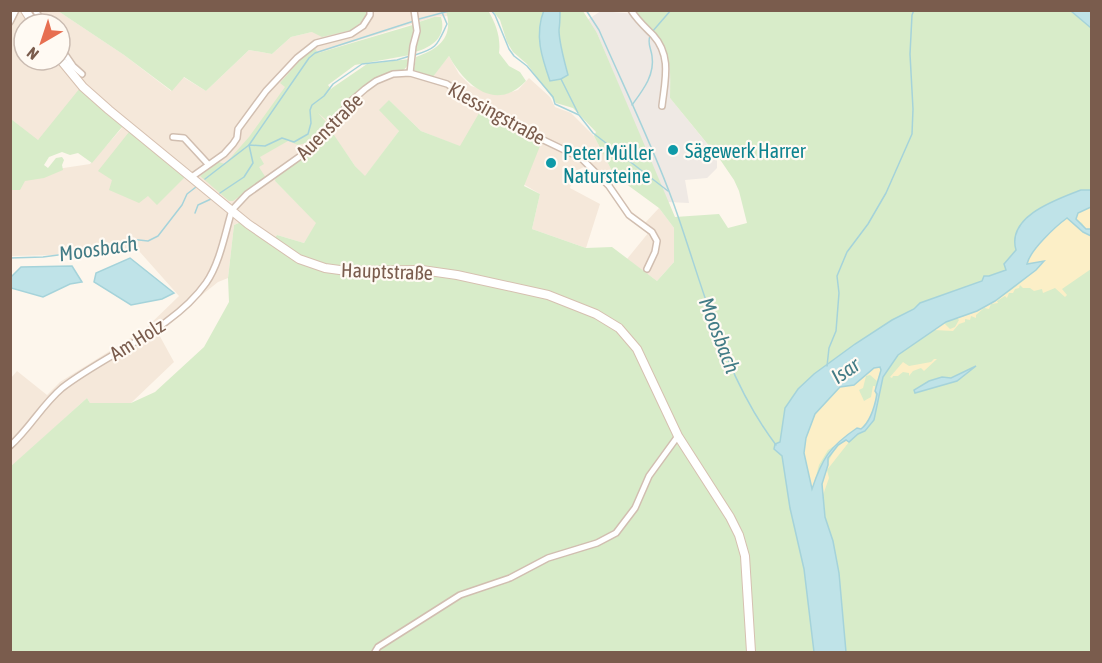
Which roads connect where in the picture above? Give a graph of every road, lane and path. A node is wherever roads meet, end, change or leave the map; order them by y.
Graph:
1 (16, 10) edge
2 (370, 10) edge
3 (631, 10) edge
4 (416, 17) edge
5 (10, 22) edge
6 (72, 65) edge
7 (71, 72) edge
8 (410, 73) junction
9 (81, 74) dead end
10 (662, 106) dead end
11 (173, 137) dead end
12 (208, 164) junction
13 (193, 177) junction
14 (232, 210) junction
15 (647, 269) dead end
16 (678, 436) junction
17 (10, 446) edge
18 (375, 652) edge
19 (751, 652) edge

1 - 5 street
2 - 12 street
3 - 10 street
4 - 8 street
6 - 9 street
7 - 13 main road, Hauptstraße
8 - 14 street, Auenstraße
8 - 15 street, Klessingstraße
11 - 12 street
12 - 13 street
13 - 14 main road, Hauptstraße
14 - 16 main road, Hauptstraße
14 - 17 street, Am Holz
16 - 18 street
16 - 19 main road, Hauptstraße

